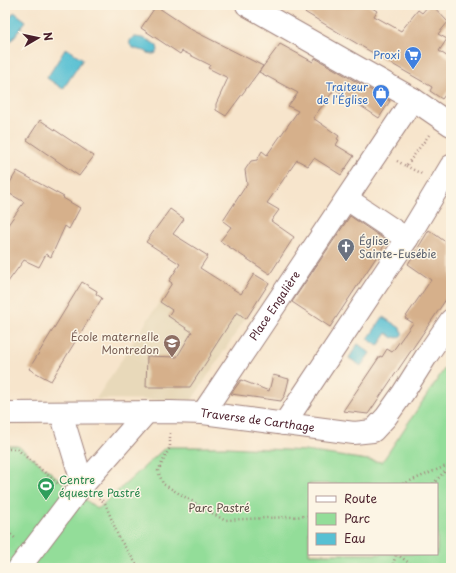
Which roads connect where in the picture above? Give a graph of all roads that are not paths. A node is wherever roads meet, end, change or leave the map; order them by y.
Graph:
1 (247, 5) edge
2 (413, 99) junction
3 (448, 120) edge
4 (451, 166) edge
5 (347, 198) junction
6 (407, 240) junction
7 (451, 320) edge
8 (5, 413) edge
9 (61, 413) junction
10 (146, 413) junction
11 (203, 413) junction
12 (284, 424) junction
13 (84, 485) junction
14 (19, 568) edge

1 - 2 street
2 - 3 street
2 - 5 street, Place Engalière
4 - 6 street
5 - 6 street
5 - 11 street, Place Engalière
6 - 12 street
7 - 12 street, Traverse de Carthage
8 - 9 street, Traverse de Carthage
9 - 10 street, Traverse de Carthage
9 - 13 street
10 - 11 street, Traverse de Carthage
10 - 13 street
11 - 12 street, Traverse de Carthage
13 - 14 street

